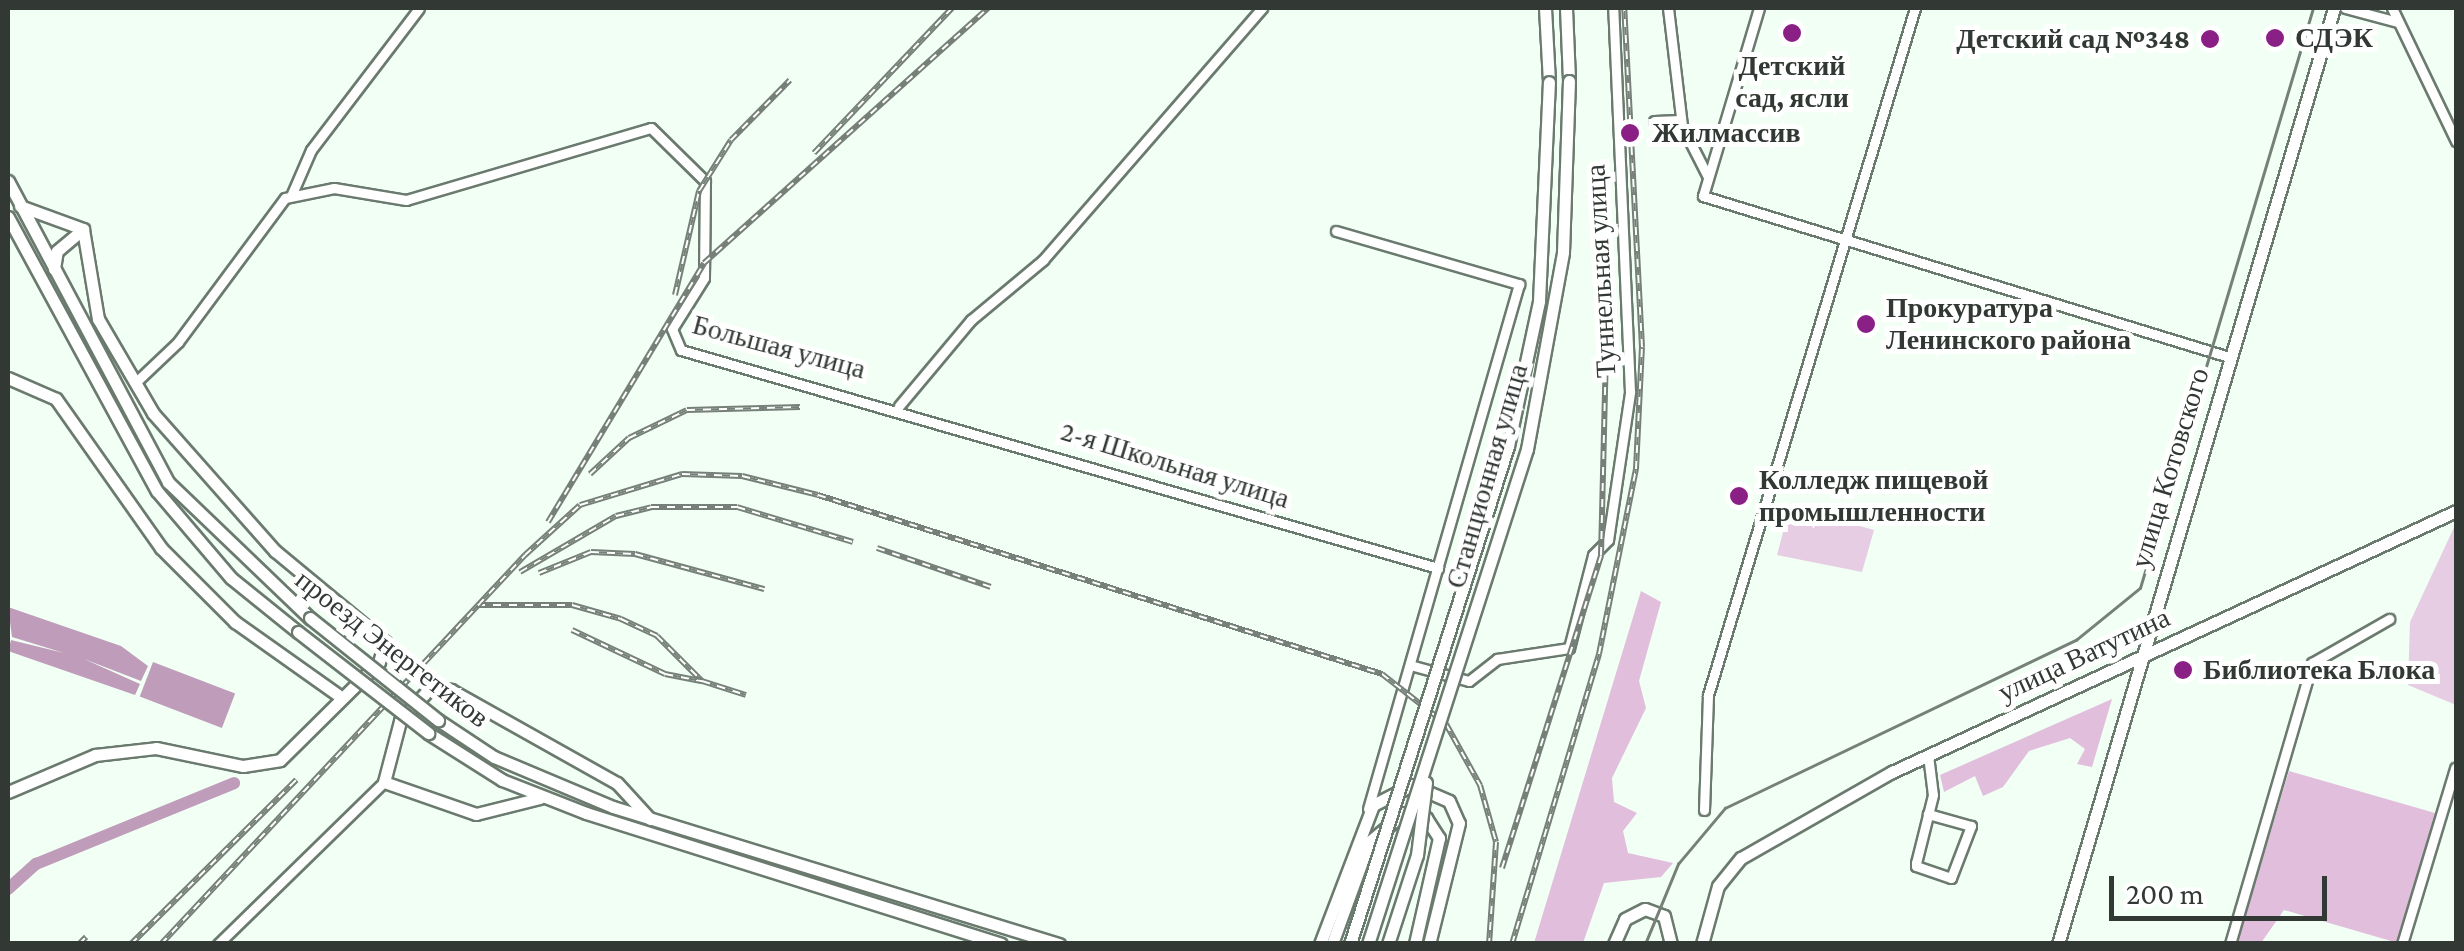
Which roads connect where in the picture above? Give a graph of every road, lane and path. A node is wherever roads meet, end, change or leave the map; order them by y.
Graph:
1 (419, 8) edge
2 (1262, 8) edge
3 (1545, 8) edge
4 (1566, 8) edge
5 (1613, 8) edge
6 (1668, 8) edge
7 (1760, 8) edge
8 (1915, 8) edge
9 (2334, 8) edge
10 (2344, 8) edge
11 (2392, 8) edge
12 (2398, 22) junction
13 (1681, 120) junction
14 (1654, 122) dead end
15 (2456, 141) edge
16 (1708, 177) junction
17 (8, 181) edge
18 (292, 196) junction
19 (20, 206) junction
20 (8, 216) edge
21 (83, 229) junction
22 (1336, 231) dead end
23 (72, 240) junction
24 (1842, 243) junction
25 (95, 262) junction
26 (54, 273) junction
27 (2229, 357) junction
28 (8, 378) edge
29 (134, 383) junction
30 (899, 406) junction
31 (2456, 512) edge
32 (1438, 568) junction
33 (2389, 619) dead end
34 (2140, 657) junction
35 (1410, 665) junction
36 (338, 696) junction
37 (1430, 752) junction
38 (1928, 755) junction
39 (2455, 768) edge
40 (502, 780) junction
41 (384, 782) junction
42 (8, 792) edge
43 (631, 793) junction
44 (549, 798) junction
45 (613, 807) junction
46 (501, 808) junction
47 (1704, 810) dead end
48 (1928, 814) junction
49 (650, 819) junction
50 (1364, 822) junction
51 (218, 944) edge
52 (1001, 944) edge
53 (1059, 944) edge
54 (1320, 944) edge
55 (1332, 944) edge
56 (1350, 944) edge
57 (1368, 944) edge
58 (1388, 944) edge
59 (1416, 944) edge
60 (1430, 944) edge
61 (1614, 944) edge
62 (1671, 944) edge
63 (1702, 944) edge
64 (2058, 944) edge
65 (2230, 944) edge
66 (2402, 944) edge

1 - 18 street
2 - 30 street
3 - 56 main road, Станционная улица, bridge
4 - 37 main road, Станционная улица, bridge
5 - 35 street, Туннельная улица
6 - 13 street
7 - 16 street
8 - 24 street
9 - 27 main road, улица Котовского
10 - 12 street
11 - 12 street
12 - 15 street
13 - 14 street
13 - 16 street
16 - 24 street
17 - 19 main road, проезд Энергетиков
18 - 29 street
18 - 30 street, Большая улица
19 - 21 main road
19 - 26 main road, проезд Энергетиков
20 - 40 main road, проезд Энергетиков, bridge
21 - 23 main road
21 - 25 main road
22 - 32 street, Станционная улица
23 - 25 main road
23 - 26 main road
24 - 27 street
24 - 47 street
25 - 29 main road
26 - 45 main road, проезд Энергетиков, bridge
27 - 34 main road, улица Котовского
28 - 36 main road
29 - 36 main road
30 - 32 street, 2-я Школьная улица
31 - 34 main road, улица Ватутина
32 - 35 street, Станционная улица
33 - 65 street
34 - 38 main road, улица Ватутина
34 - 64 main road, улица Котовского
35 - 50 street, Станционная улица
36 - 42 main road
37 - 57 main road, Станционная улица, bridge
37 - 58 main road, bridge
38 - 48 street
38 - 63 main road, улица Ватутина
39 - 66 street
40 - 44 main road, проезд Энергетиков
40 - 46 main road
41 - 43 main road
41 - 46 main road
41 - 51 street
43 - 45 main road
43 - 49 main road
44 - 46 main road
44 - 52 main road, проезд Энергетиков
45 - 49 main road, проезд Энергетиков
48 - 48 street
49 - 53 main road, проезд Энергетиков
50 - 54 main road
50 - 60 main road
55 - 59 main road
61 - 62 main road

